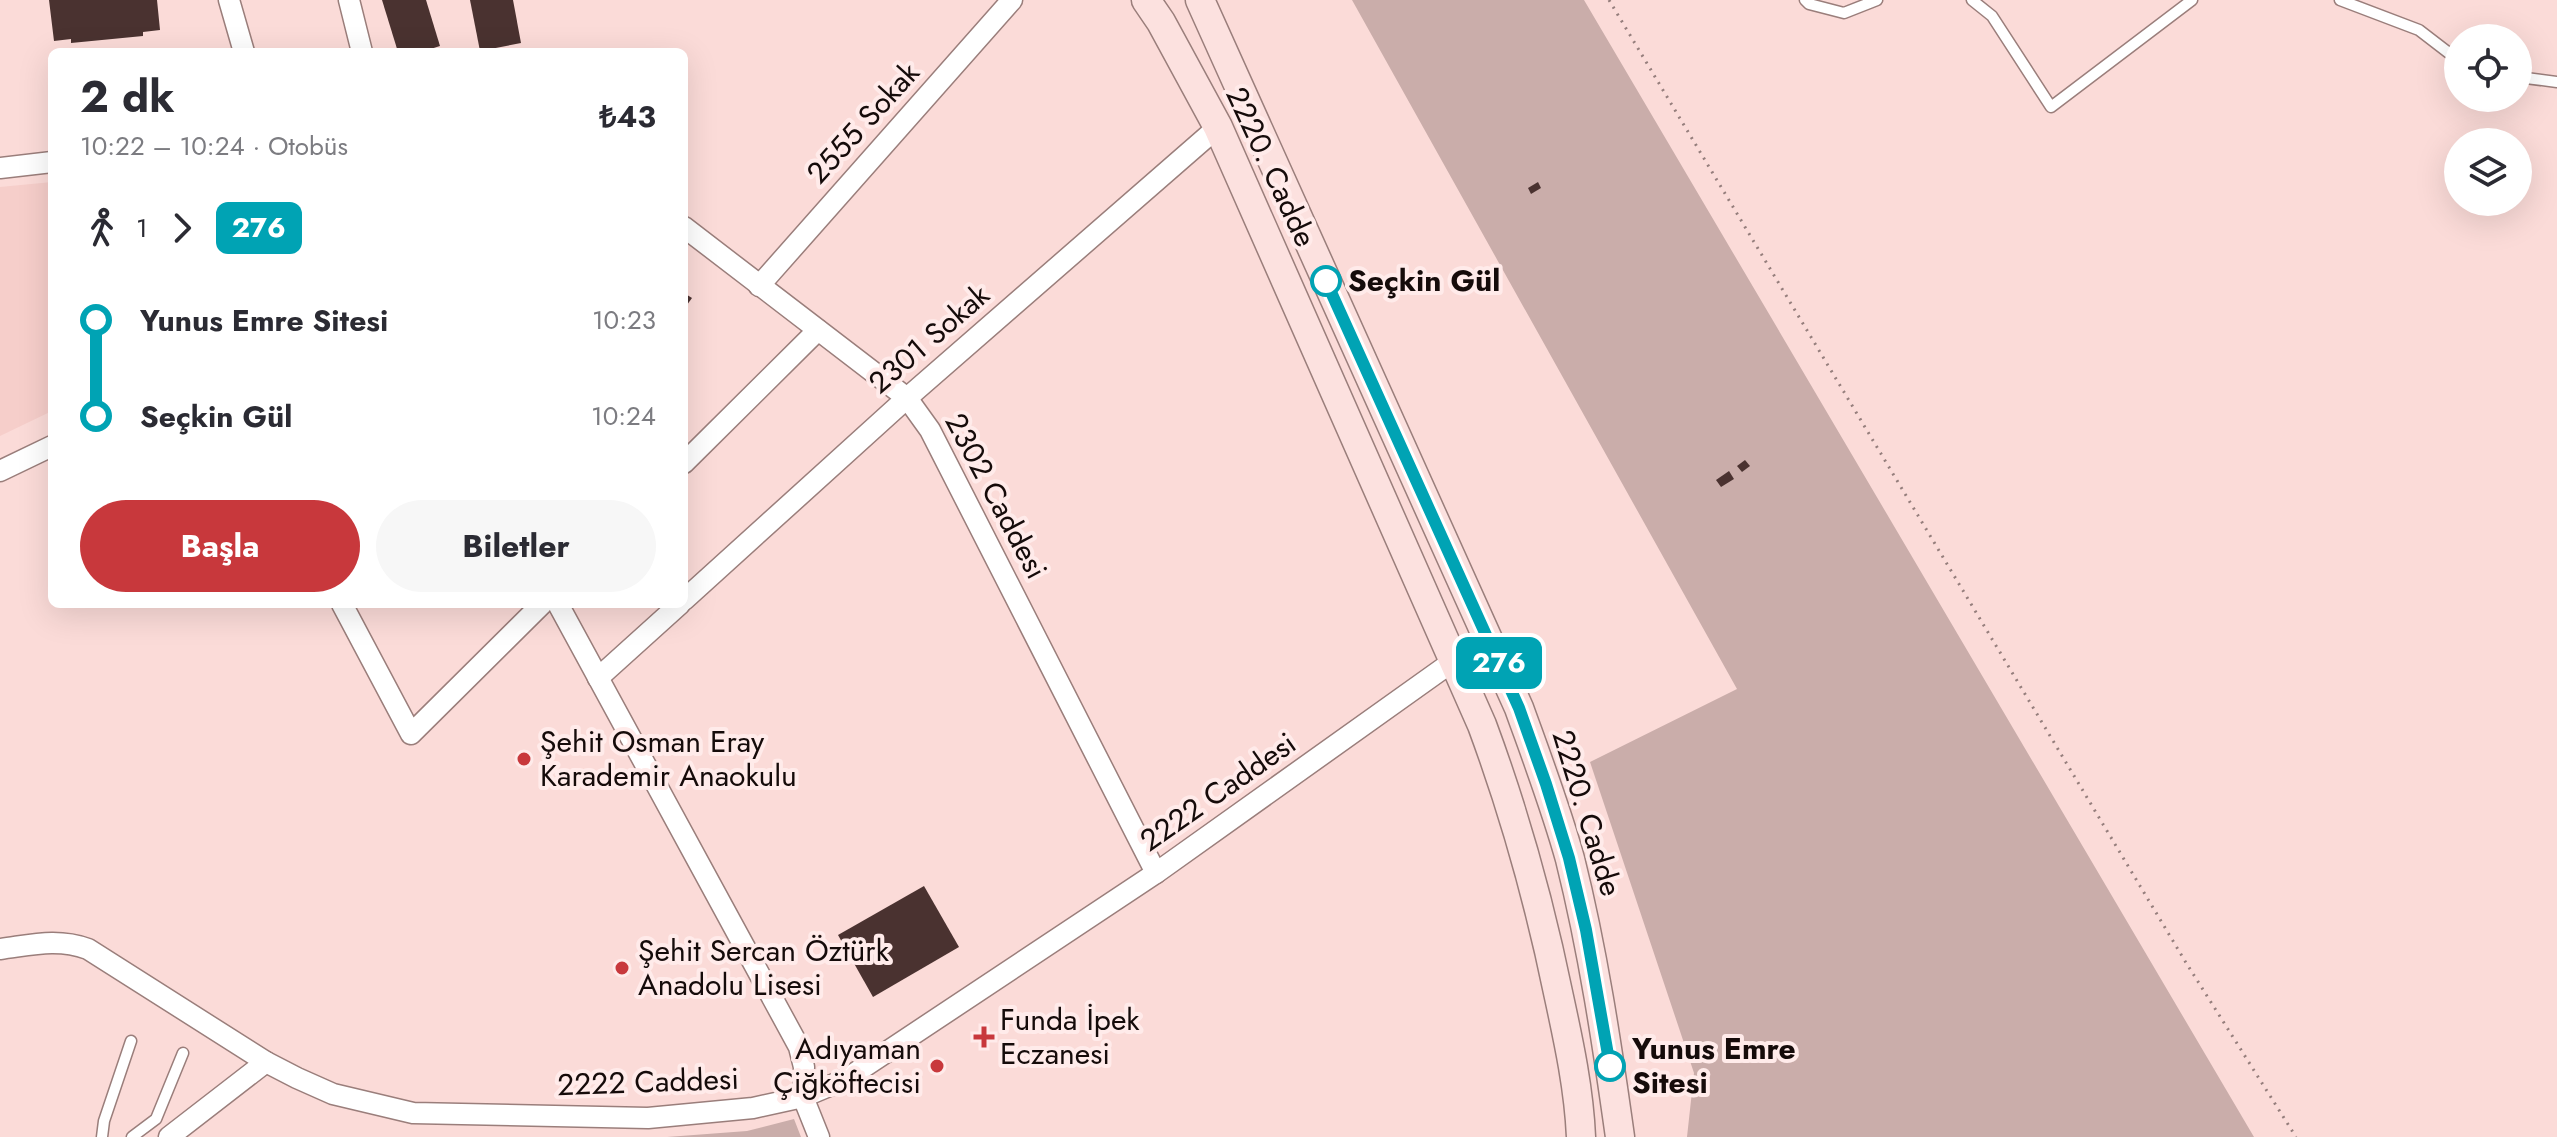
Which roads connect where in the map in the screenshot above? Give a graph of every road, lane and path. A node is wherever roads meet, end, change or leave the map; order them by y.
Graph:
1 (229, 0) edge
2 (349, 0) edge
3 (1012, 0) edge
4 (1146, 0) edge
5 (1200, 0) edge
6 (1609, 0) edge
7 (1805, 0) edge
8 (1877, 0) edge
9 (1972, 0) edge
10 (2192, 0) edge
11 (2340, 0) edge
12 (243, 48) edge
13 (361, 48) edge
14 (2444, 49) edge
15 (2532, 79) edge
16 (2557, 82) edge
17 (1218, 127) junction
18 (48, 162) edge
19 (0, 168) edge
20 (688, 230) edge
21 (759, 286) junction
22 (818, 330) junction
23 (907, 398) junction
24 (48, 448) edge
25 (688, 459) edge
26 (0, 471) edge
27 (688, 597) edge
28 (344, 608) edge
29 (538, 608) edge
30 (560, 608) edge
31 (675, 608) edge
32 (1487, 637) junction
33 (1454, 661) junction
34 (598, 678) junction
35 (1156, 873) junction
36 (0, 949) edge
37 (131, 1041) dead end
38 (183, 1053) dead end
39 (266, 1062) junction
40 (803, 1097) junction
41 (647, 1128) edge
42 (102, 1137) edge
43 (132, 1137) edge
44 (169, 1137) edge
45 (819, 1137) edge
46 (1581, 1137) edge
47 (1620, 1137) edge
48 (2296, 1137) edge

1 - 12 street
2 - 13 street
3 - 21 street, 2555 Sokak
4 - 17 street, 2220. Cadde
5 - 32 street, 2220. Cadde
6 - 48 path
7 - 8 lane
9 - 10 lane
11 - 14 lane
15 - 16 lane
17 - 23 street, 2301 Sokak
17 - 33 street, 2220. Cadde
18 - 19 street
20 - 21 street, 2302 Caddesi
21 - 22 street, 2302 Caddesi
22 - 23 street, 2302 Caddesi
22 - 25 street
23 - 27 street, 2301 Sokak
23 - 35 street, 2302 Caddesi
24 - 26 street
28 - 29 street
30 - 34 street
31 - 34 street, 2301 Sokak
32 - 33 street, 2222 Caddesi
32 - 47 street, 2220. Cadde
33 - 35 street, 2222 Caddesi
33 - 46 street, 2220. Cadde
34 - 40 street
35 - 40 street, 2222 Caddesi
36 - 39 street, 2222 Caddesi
37 - 42 lane
38 - 43 lane
39 - 41 street, 2222 Caddesi
39 - 44 street
40 - 41 street, 2222 Caddesi
40 - 45 street

